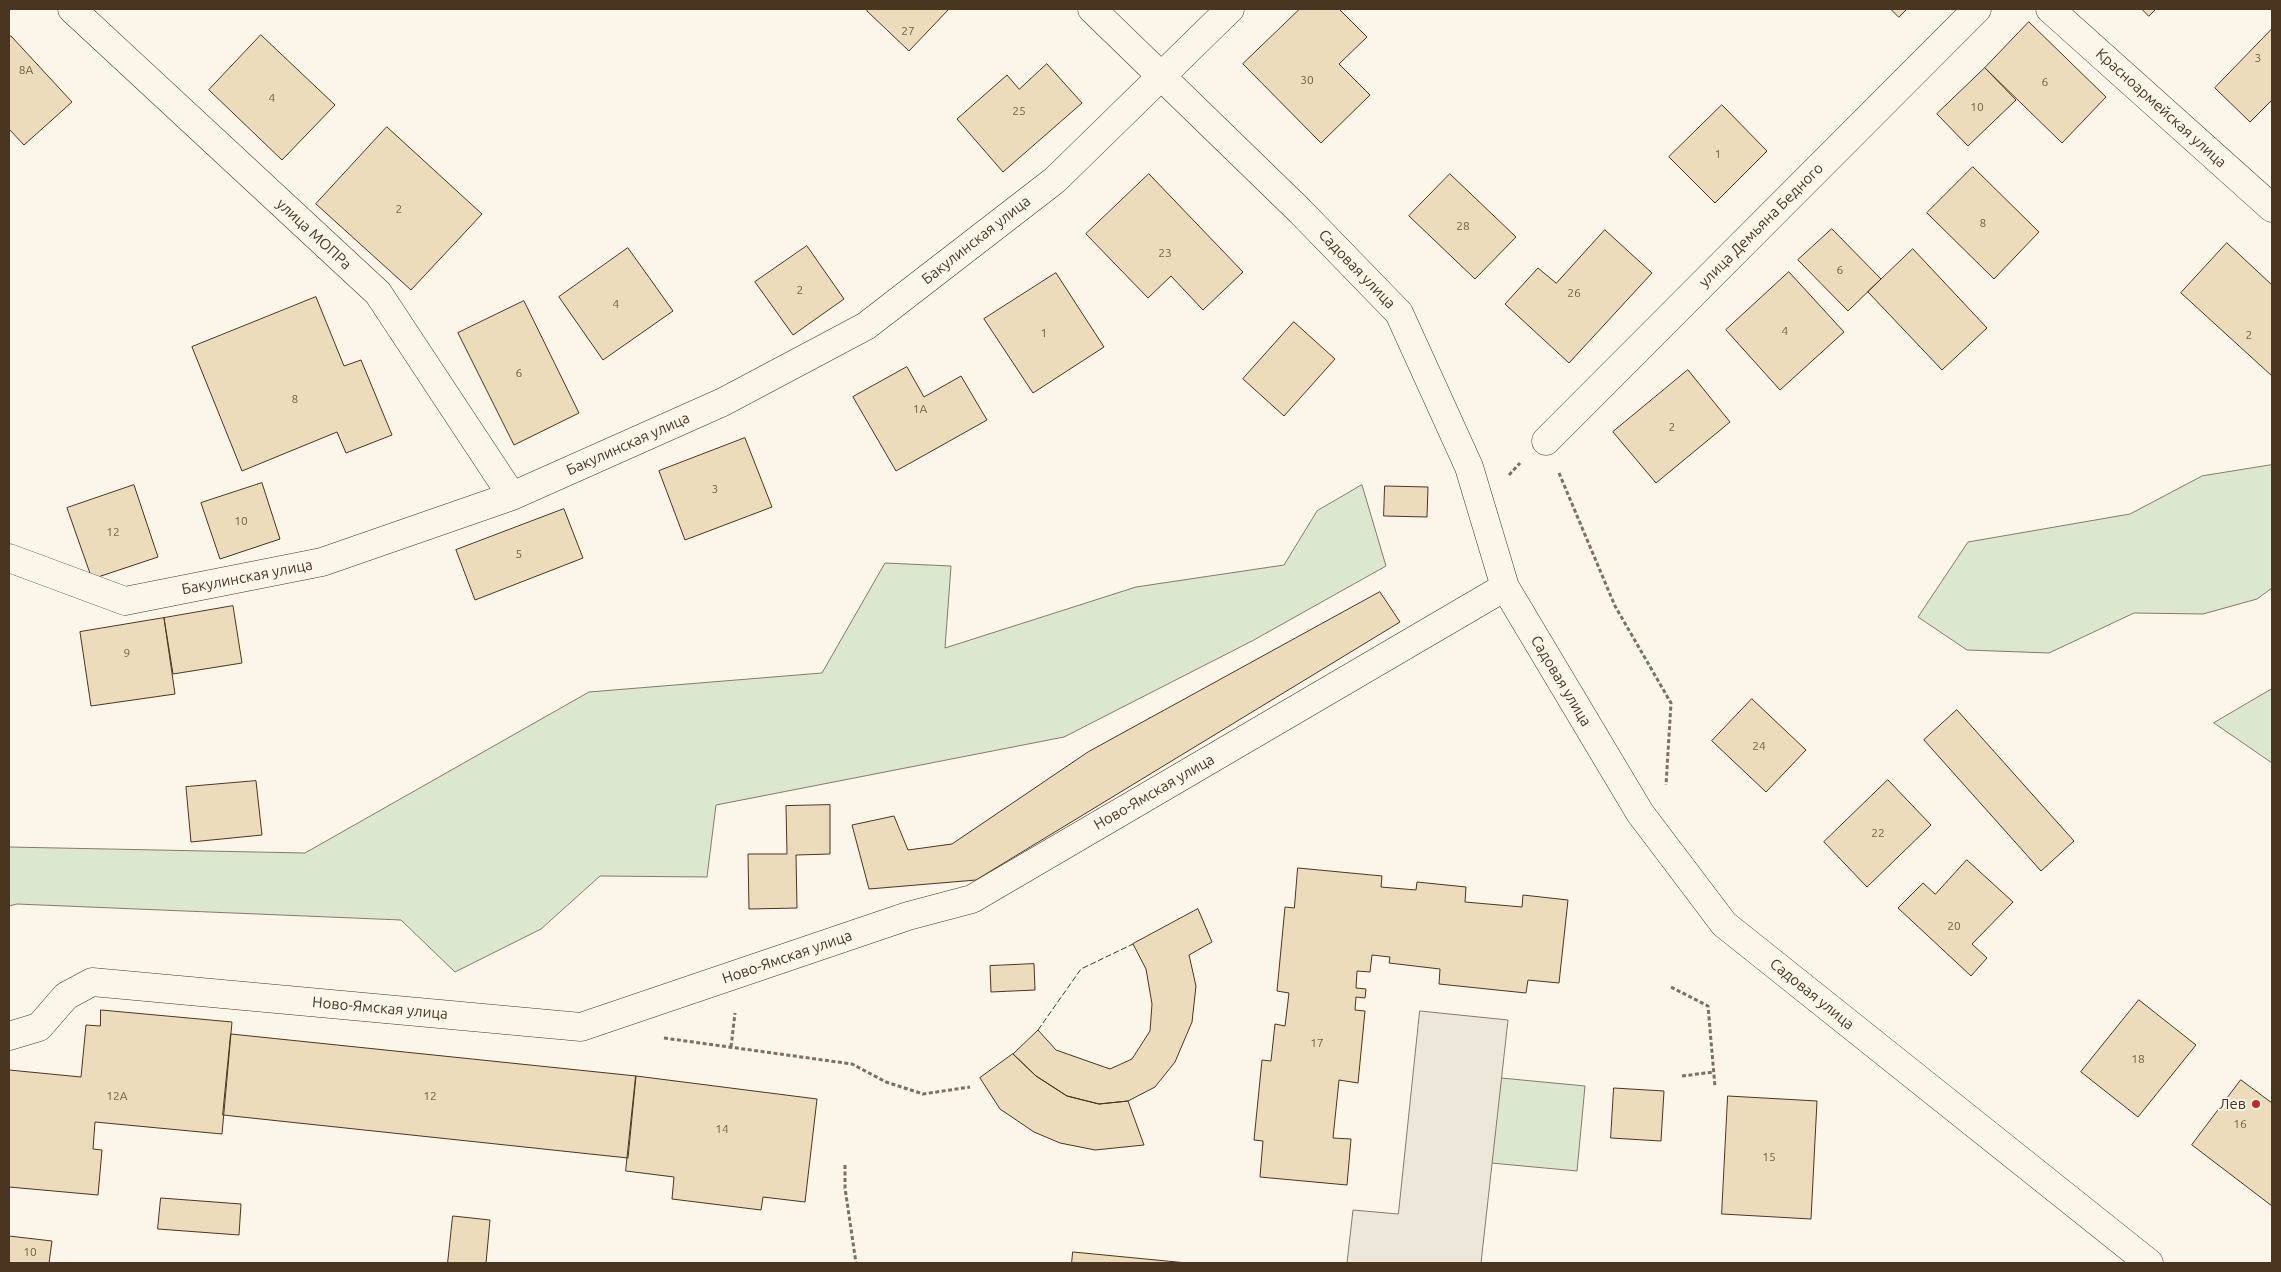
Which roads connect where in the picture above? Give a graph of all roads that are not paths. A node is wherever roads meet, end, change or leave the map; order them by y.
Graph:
1 (72, 9) edge
2 (1092, 9) edge
3 (1230, 9) edge
4 (1977, 9) edge
5 (2050, 9) edge
6 (1162, 76) junction
7 (2272, 208) edge
8 (1546, 441) road end
9 (512, 496) junction
10 (9, 558) edge
11 (1505, 587) junction
12 (9, 1036) edge
13 (2149, 1263) edge

1 - 9 street, улица МОПРа
2 - 6 street, Садовая улица
3 - 6 street, Бакулинская улица
4 - 8 street, улица Демьяна Бедного
5 - 7 street, Красноармейская улица
6 - 9 street, Бакулинская улица
6 - 11 street, Садовая улица
9 - 10 street, Бакулинская улица
11 - 12 street, Ново-Ямская улица
11 - 13 street, Садовая улица

